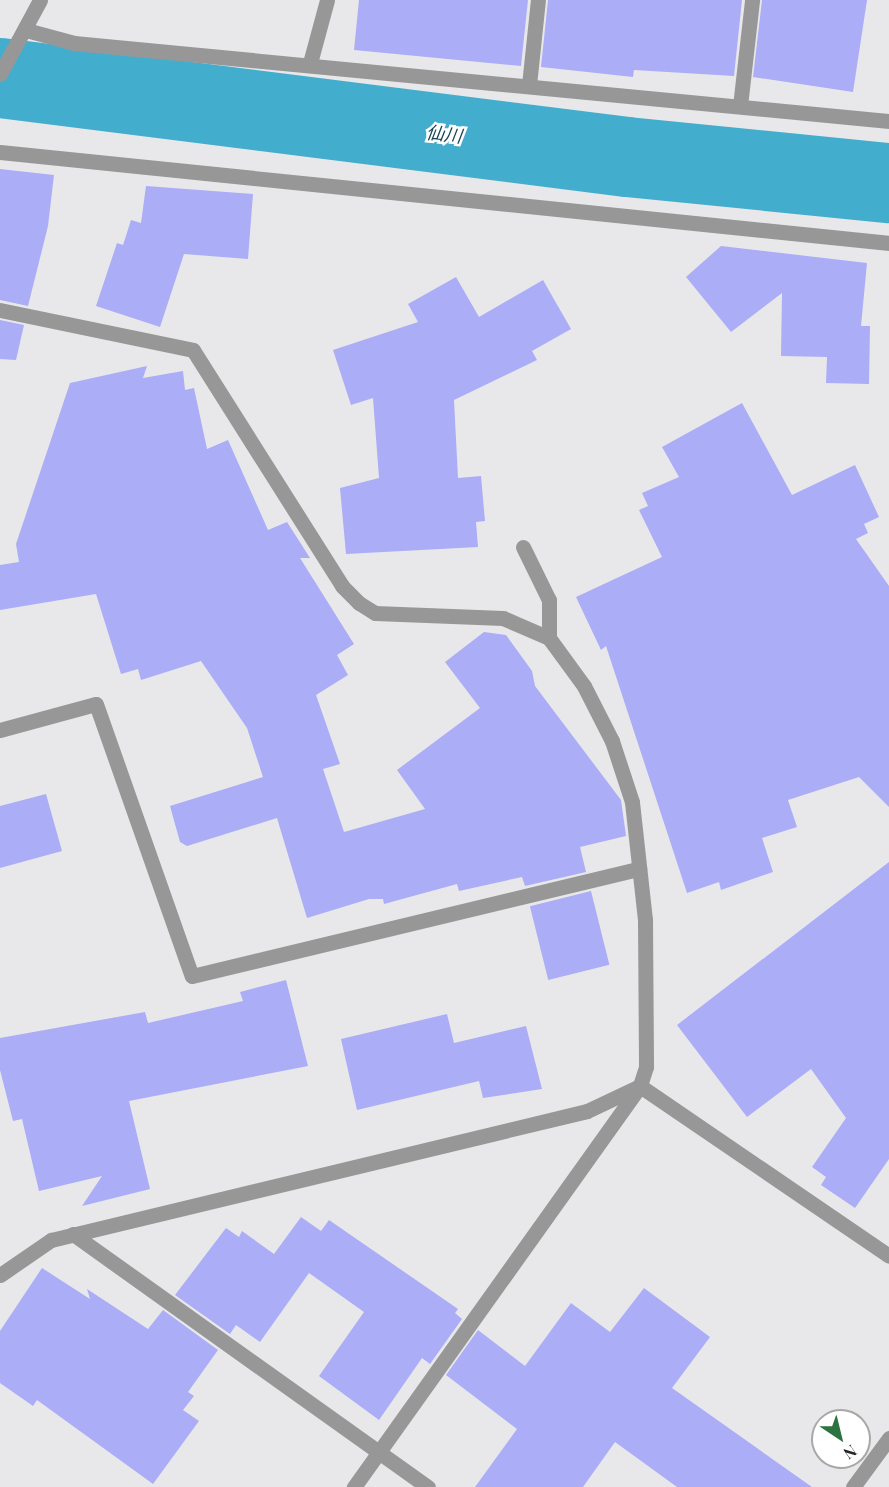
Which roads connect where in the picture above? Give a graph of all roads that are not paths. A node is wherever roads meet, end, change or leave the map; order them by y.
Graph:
1 (40, 0) edge
2 (327, 0) edge
3 (538, 0) edge
4 (752, 0) edge
5 (26, 30) junction
6 (309, 63) junction
7 (0, 74) edge
8 (529, 85) junction
9 (740, 106) junction
10 (889, 121) edge
11 (0, 152) edge
12 (889, 243) edge
13 (0, 310) edge
14 (523, 547) dead end
15 (549, 638) junction
16 (0, 730) edge
17 (639, 869) junction
18 (640, 1086) junction
19 (73, 1234) junction
20 (889, 1256) edge
21 (0, 1275) edge
22 (889, 1438) edge
23 (378, 1453) junction
24 (354, 1487) edge
25 (428, 1487) edge
26 (853, 1487) edge

1 - 5 street
2 - 6 street
3 - 8 street
4 - 9 street
5 - 6 street
5 - 7 street
6 - 8 street
8 - 9 street
9 - 10 street
11 - 12 street
13 - 15 street
14 - 15 street
15 - 17 street
16 - 17 street
17 - 18 street
18 - 19 street
18 - 20 street
18 - 23 street
19 - 21 street
19 - 23 street
22 - 26 street
23 - 24 street
23 - 25 street

